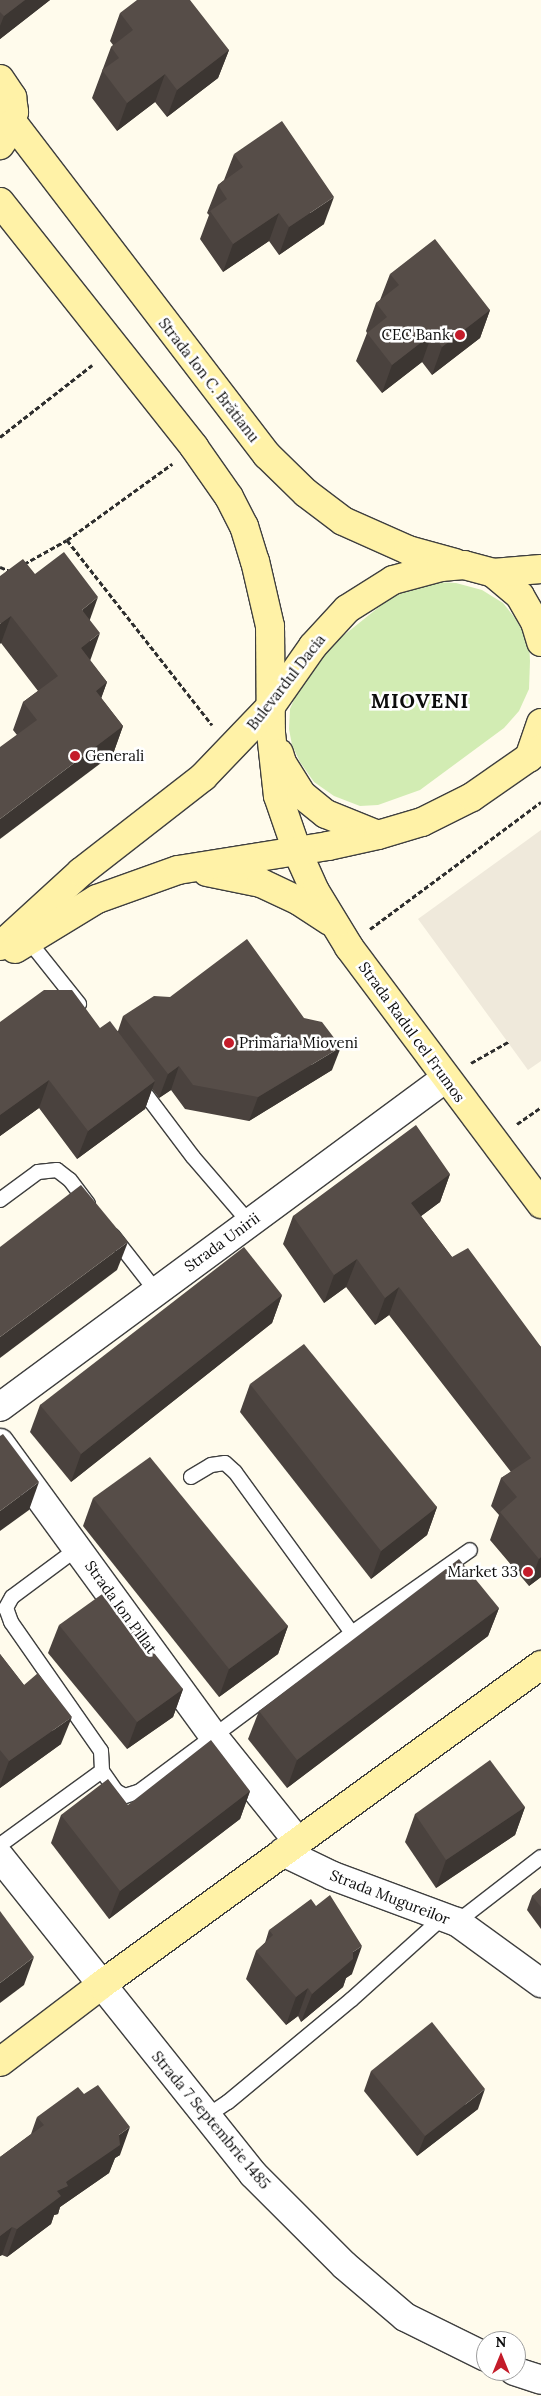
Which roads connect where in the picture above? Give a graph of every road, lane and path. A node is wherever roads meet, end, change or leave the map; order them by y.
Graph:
1 (0, 79) edge
2 (6, 134) edge
3 (0, 202) edge
4 (115, 347) junction
5 (0, 437) edge
6 (194, 447) junction
7 (67, 540) junction
8 (464, 565) junction
9 (0, 567) edge
10 (538, 572) edge
11 (493, 573) junction
12 (541, 642) edge
13 (271, 720) junction
14 (541, 723) edge
15 (231, 749) junction
16 (535, 753) edge
17 (541, 802) edge
18 (378, 835) junction
19 (296, 852) junction
20 (178, 870) junction
21 (334, 924) junction
22 (28, 940) junction
23 (0, 946) edge
24 (349, 947) junction
25 (0, 958) edge
26 (89, 1018) edge
27 (508, 1042) dead end
28 (130, 1072) edge
29 (446, 1078) junction
30 (0, 1200) edge
31 (541, 1204) edge
32 (96, 1214) edge
33 (249, 1222) junction
34 (107, 1228) edge
35 (156, 1291) junction
36 (0, 1407) edge
37 (0, 1443) edge
38 (191, 1477) dead end
39 (78, 1548) junction
40 (470, 1550) dead end
41 (352, 1633) junction
42 (541, 1665) edge
43 (214, 1737) junction
44 (102, 1772) junction
45 (0, 1845) edge
46 (290, 1847) junction
47 (0, 1856) edge
48 (541, 1857) edge
49 (450, 1919) junction
50 (541, 1983) edge
51 (101, 1985) junction
52 (0, 2062) edge
53 (207, 2116) junction
54 (476, 2353) edge
55 (526, 2375) edge
56 (541, 2380) edge

1 - 2 main road
2 - 8 main road, Strada Ion C. Brătianu
3 - 4 main road
4 - 5 path
4 - 6 main road
6 - 7 path
6 - 13 main road
7 - 9 path
7 - 15 path
8 - 11 main road, Bulevardul Dacia
8 - 13 main road, Bulevardul Dacia
10 - 11 main road, Bulevardul Dacia
11 - 12 main road
13 - 15 main road, Bulevardul Dacia
13 - 18 main road
13 - 19 main road, Strada Radul cel Frumos
14 - 16 main road
15 - 23 main road, Bulevardul Dacia
16 - 18 main road
17 - 24 path
18 - 19 main road
19 - 20 main road
19 - 21 main road, Strada Radul cel Frumos
20 - 21 main road
20 - 22 main road
21 - 24 main road, Strada Radul cel Frumos
22 - 25 main road
22 - 26 lane
24 - 29 main road, Strada Radul cel Frumos
27 - 29 path
28 - 33 lane
29 - 31 main road, Strada Radul cel Frumos
29 - 33 street, Strada Unirii
30 - 32 lane
33 - 35 street, Strada Unirii
34 - 35 lane
35 - 36 street, Strada Unirii
37 - 39 street, Strada Ion Pillat
38 - 41 lane
39 - 43 street, Strada Ion Pillat
39 - 44 lane
40 - 41 lane
41 - 43 lane
42 - 46 main road
43 - 44 lane
43 - 46 street, Strada Ion Pillat
44 - 45 lane
46 - 49 street, Strada Mugureilor
46 - 51 main road
47 - 51 street, Strada 7 Septembrie 1485
48 - 49 lane
49 - 50 street, Strada Mugureilor
49 - 53 lane
51 - 52 main road
51 - 53 street, Strada 7 Septembrie 1485
53 - 54 street, Strada 7 Septembrie 1485
55 - 56 street

